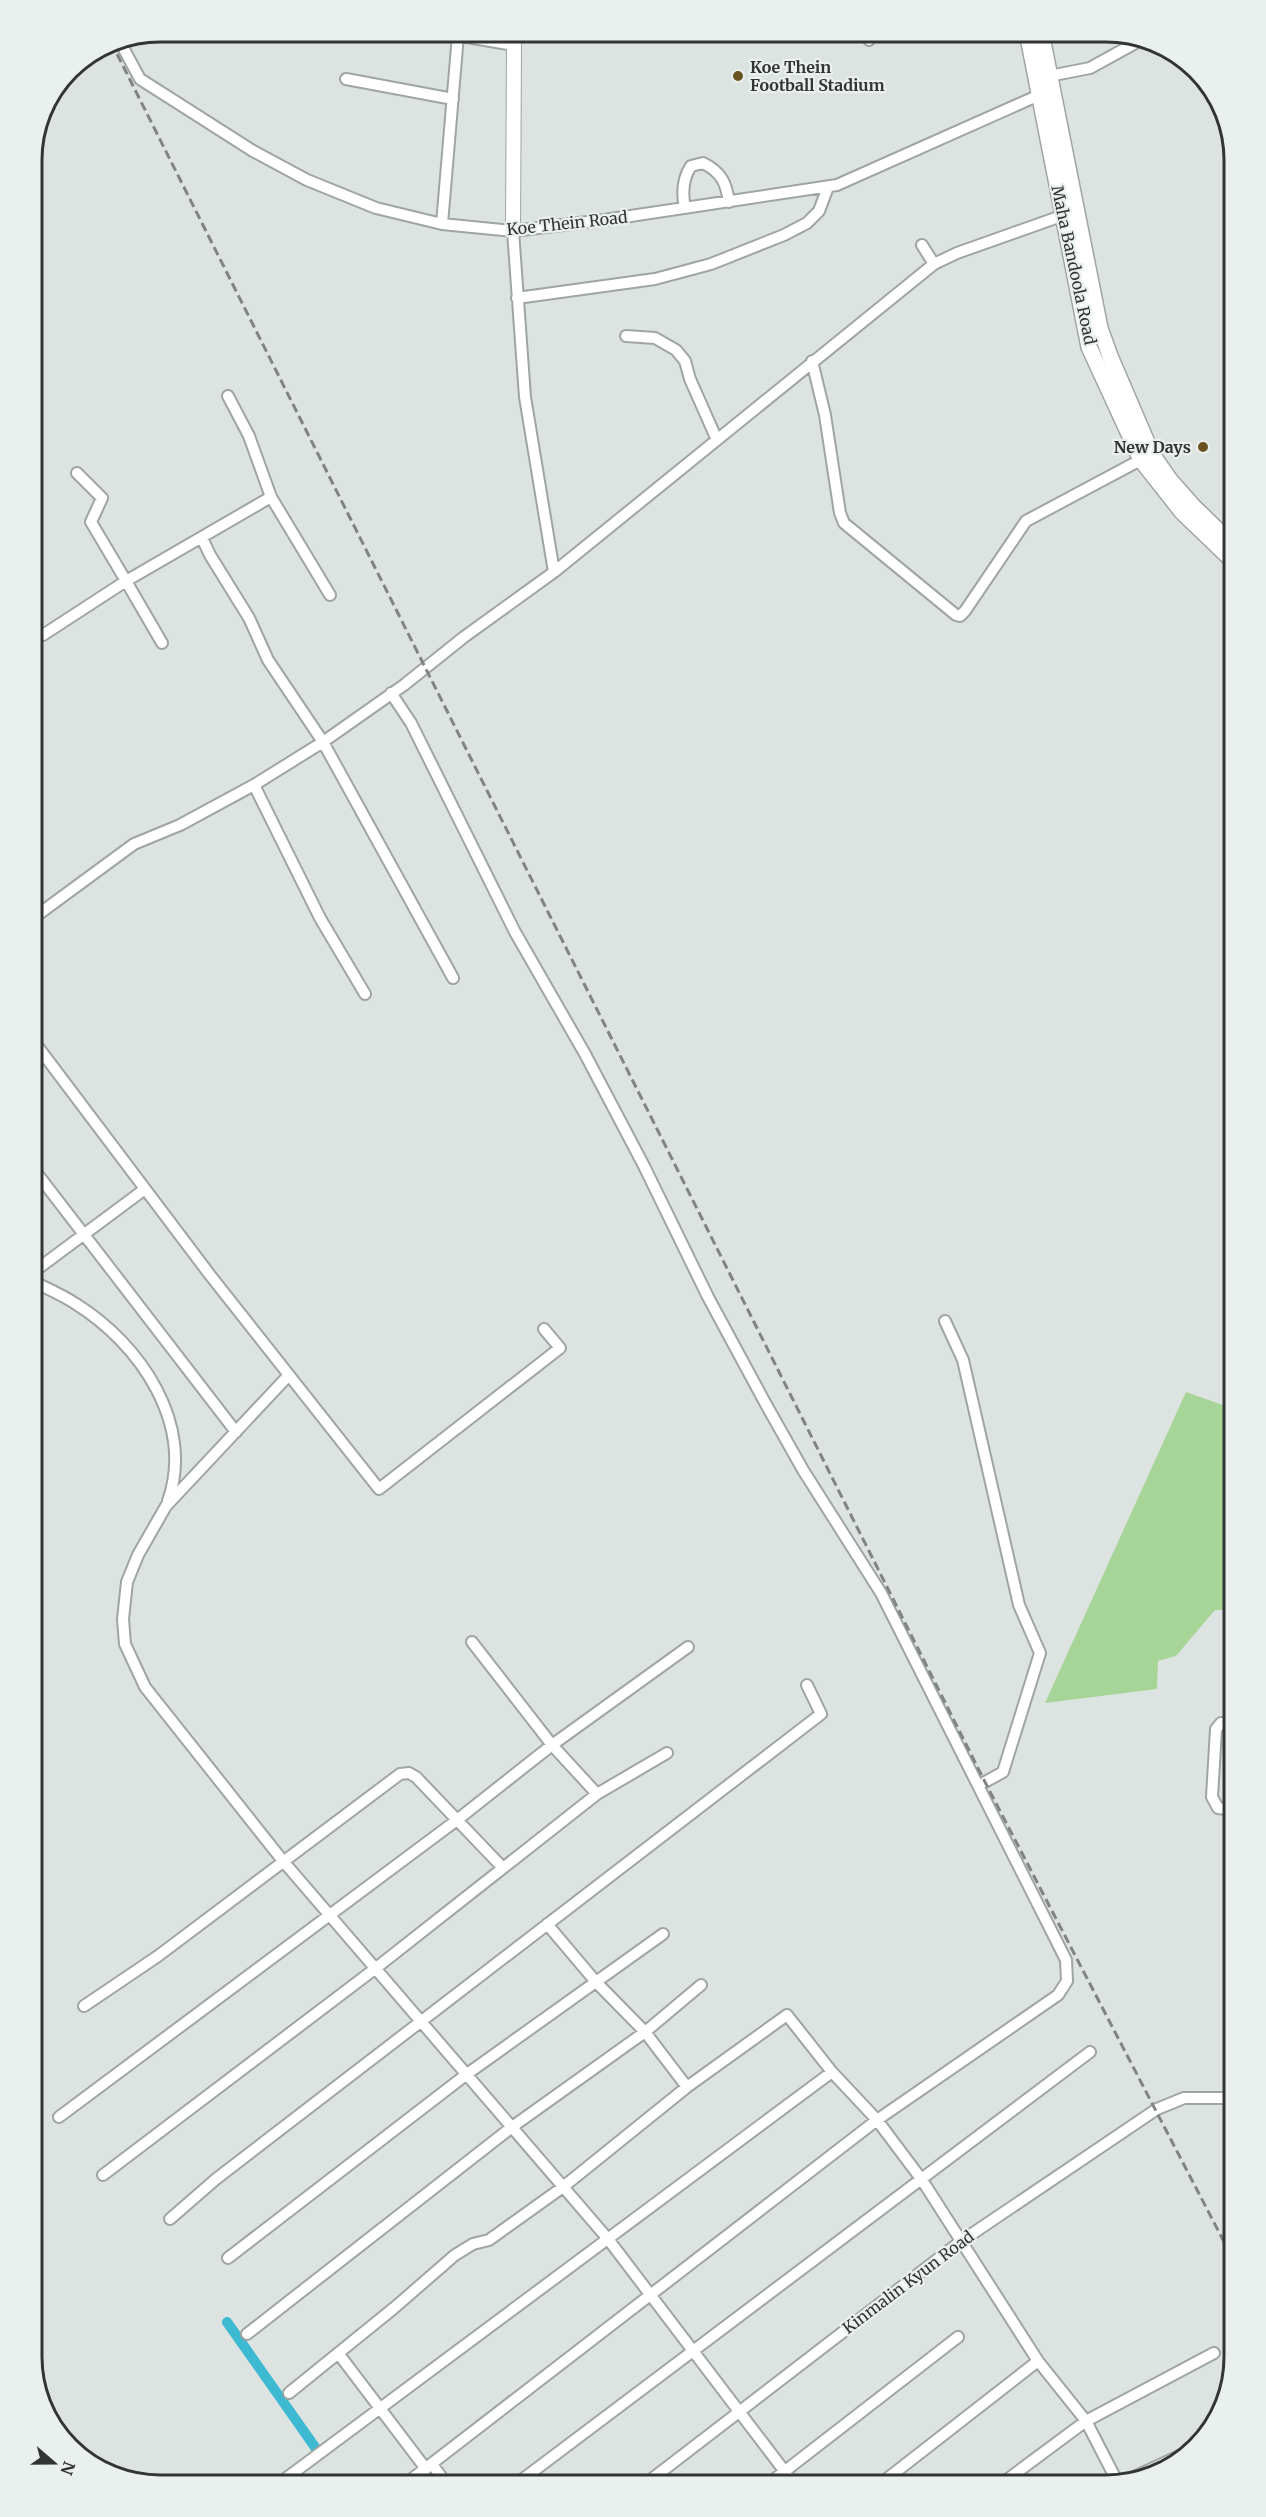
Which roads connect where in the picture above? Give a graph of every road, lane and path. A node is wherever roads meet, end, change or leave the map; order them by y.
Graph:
1 (457, 42) edge
2 (515, 42) edge
3 (1031, 42) edge
4 (1042, 42) edge
5 (1132, 45) edge
6 (123, 48) edge
7 (346, 79) dead end
8 (1047, 87) junction
9 (453, 99) junction
10 (828, 187) junction
11 (729, 202) junction
12 (685, 208) junction
13 (1070, 213) junction
14 (442, 224) junction
15 (513, 231) junction
16 (922, 244) dead end
17 (934, 264) junction
18 (517, 298) junction
19 (626, 336) dead end
20 (812, 361) junction
21 (228, 396) dead end
22 (717, 440) junction
23 (1146, 457) junction
24 (77, 473) dead end
25 (271, 497) junction
26 (1224, 536) edge
27 (202, 538) junction
28 (1224, 552) edge
29 (554, 573) junction
30 (126, 581) junction
31 (330, 595) dead end
32 (42, 635) edge
33 (162, 643) dead end
34 (391, 693) junction
35 (323, 742) junction
36 (254, 785) junction
37 (42, 912) edge
38 (453, 978) dead end
39 (366, 994) dead end
40 (42, 1052) edge
41 (42, 1180) edge
42 (145, 1189) junction
43 (84, 1235) junction
44 (42, 1266) edge
45 (42, 1286) edge
46 (945, 1321) dead end
47 (544, 1329) dead end
48 (288, 1376) junction
49 (236, 1432) junction
50 (166, 1506) junction
51 (472, 1642) dead end
52 (688, 1647) dead end
53 (807, 1685) dead end
54 (1224, 1723) edge
55 (552, 1745) junction
56 (667, 1753) dead end
57 (986, 1782) dead end
58 (597, 1794) junction
59 (1224, 1809) edge
60 (457, 1820) junction
61 (283, 1861) junction
62 (503, 1868) junction
63 (330, 1916) junction
64 (547, 1924) junction
65 (663, 1934) dead end
66 (376, 1968) junction
67 (596, 1982) junction
68 (701, 1985) dead end
69 (84, 2006) dead end
70 (422, 2022) junction
71 (645, 2032) junction
72 (1090, 2052) dead end
73 (832, 2072) junction
74 (467, 2074) junction
75 (687, 2087) junction
76 (1224, 2098) edge
77 (59, 2117) dead end
78 (877, 2120) junction
79 (512, 2127) junction
80 (103, 2175) dead end
81 (922, 2180) junction
82 (563, 2187) junction
83 (170, 2219) dead end
84 (608, 2239) junction
85 (960, 2242) junction
86 (228, 2258) dead end
87 (651, 2296) junction
88 (247, 2334) dead end
89 (958, 2337) dead end
90 (338, 2353) junction
91 (1214, 2353) dead end
92 (693, 2354) junction
93 (1038, 2361) junction
94 (289, 2393) dead end
95 (382, 2409) junction
96 (739, 2411) junction
97 (1086, 2421) junction
98 (429, 2467) junction
99 (785, 2472) junction
100 (1114, 2474) edge
101 (291, 2475) edge
102 (418, 2475) edge
103 (437, 2475) edge
104 (529, 2475) edge
105 (657, 2475) edge
106 (781, 2475) edge
107 (787, 2475) edge
108 (893, 2475) edge
109 (1015, 2475) edge

1 - 9 street
2 - 15 street
3 - 8 main road, Maha Bandoola Road
4 - 8 main road, Maha Bandoola Road
5 - 8 street, Koe Thein Road
6 - 14 street, Koe Thein Road
7 - 9 street
8 - 10 street, Koe Thein Road
8 - 13 main road, Maha Bandoola Road
9 - 14 street
10 - 11 street, Koe Thein Road
10 - 18 street
11 - 12 street, Koe Thein Road
11 - 12 street
12 - 15 street, Koe Thein Road
13 - 17 street
13 - 23 main road, Maha Bandoola Road
14 - 15 street, Koe Thein Road
15 - 18 street
16 - 17 street
17 - 20 street
18 - 29 street
19 - 22 street
20 - 22 street
20 - 23 street
21 - 25 street
22 - 29 street
23 - 26 main road, Maha Bandoola Road
23 - 28 main road, Maha Bandoola Road
24 - 30 street
25 - 27 street
25 - 31 street
27 - 30 street
27 - 35 street
29 - 34 street
30 - 32 street
30 - 33 street
34 - 35 street
34 - 78 street
35 - 36 street
35 - 38 street
36 - 37 street
36 - 39 street
40 - 42 street
41 - 43 street
42 - 43 street
42 - 48 street
43 - 44 street
43 - 49 street
45 - 50 street
46 - 57 street
47 - 48 street
48 - 49 street
49 - 50 street
50 - 61 street
51 - 55 street
52 - 55 street
53 - 64 street
54 - 59 street
55 - 58 street
55 - 60 street
56 - 58 street
58 - 62 street
60 - 61 street
60 - 62 street
60 - 63 street
61 - 63 street
61 - 69 street
62 - 66 street
63 - 66 street
63 - 77 street
64 - 67 street
64 - 70 street
65 - 67 street
66 - 70 street
66 - 80 street
67 - 71 street
67 - 74 street
68 - 71 street
70 - 74 street
70 - 83 street
71 - 75 street
71 - 79 street
72 - 81 street
73 - 75 street
73 - 78 street
73 - 84 street
74 - 79 street
74 - 86 street
75 - 82 street
76 - 85 street, Kinmalin Kyun Road
78 - 81 street
78 - 87 street
79 - 82 street
79 - 88 street
81 - 85 street
81 - 92 street
82 - 84 street
82 - 90 street
84 - 87 street
84 - 95 street
85 - 93 street
85 - 96 street, Kinmalin Kyun Road
87 - 92 street
87 - 98 street
89 - 99 street
90 - 94 street
90 - 95 street
91 - 97 street
92 - 96 street
92 - 104 street
93 - 97 street
93 - 108 street
95 - 98 street
95 - 101 street
96 - 99 street
96 - 105 street, Kinmalin Kyun Road
97 - 100 street
97 - 109 street
98 - 102 street
98 - 103 street
99 - 106 street
99 - 107 street

